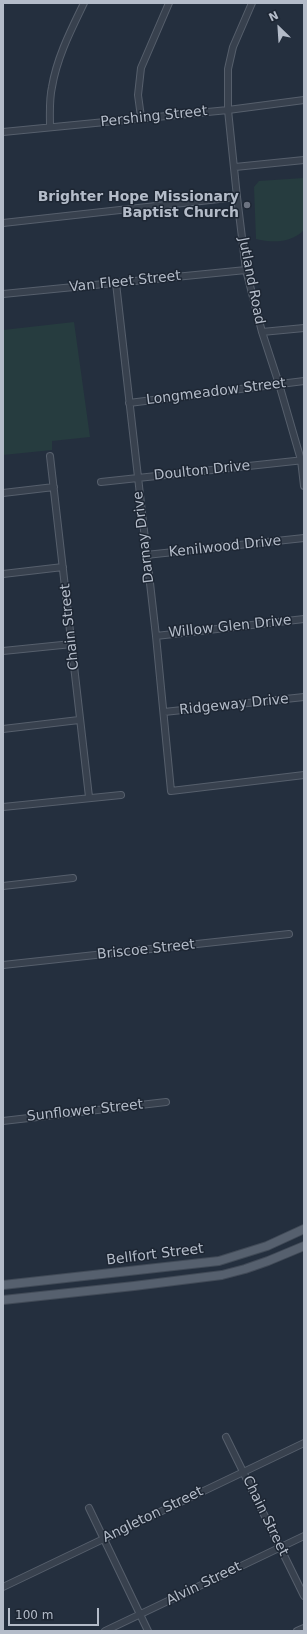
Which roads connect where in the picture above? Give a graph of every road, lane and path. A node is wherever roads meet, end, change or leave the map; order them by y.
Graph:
1 (84, 3) edge
2 (169, 3) edge
3 (252, 3) edge
4 (304, 100) edge
5 (228, 110) junction
6 (141, 117) junction
7 (50, 127) junction
8 (3, 132) edge
9 (304, 160) edge
10 (234, 167) junction
11 (237, 197) junction
12 (3, 223) edge
13 (246, 270) junction
14 (116, 283) junction
15 (3, 294) edge
16 (304, 328) edge
17 (262, 332) junction
18 (304, 381) edge
19 (279, 384) junction
20 (129, 403) junction
21 (50, 456) dead end
22 (302, 460) edge
23 (137, 478) junction
24 (101, 482) dead end
25 (304, 486) edge
26 (54, 487) junction
27 (3, 493) edge
28 (304, 538) edge
29 (146, 555) junction
30 (63, 567) junction
31 (3, 574) edge
32 (304, 619) edge
33 (156, 636) junction
34 (72, 644) junction
35 (3, 651) edge
36 (304, 697) edge
37 (164, 712) junction
38 (79, 720) junction
39 (3, 729) edge
40 (304, 775) edge
41 (121, 795) dead end
42 (89, 797) junction
43 (3, 807) edge
44 (72, 878) dead end
45 (3, 886) edge
46 (289, 934) dead end
47 (3, 965) edge
48 (166, 1102) dead end
49 (3, 1121) edge
50 (304, 1229) edge
51 (290, 1236) junction
52 (301, 1247) edge
53 (219, 1260) junction
54 (133, 1271) junction
55 (222, 1275) junction
56 (46, 1281) junction
57 (3, 1286) edge
58 (134, 1286) junction
59 (48, 1295) junction
60 (3, 1300) edge
61 (226, 1437) dead end
62 (304, 1443) edge
63 (244, 1472) junction
64 (89, 1508) dead end
65 (304, 1536) edge
66 (104, 1539) junction
67 (281, 1547) junction
68 (3, 1587) edge
69 (304, 1596) edge
70 (140, 1614) junction
71 (304, 1628) edge
72 (105, 1631) edge
73 (148, 1631) edge
74 (297, 1631) edge

1 - 7 street
2 - 6 street
3 - 5 street, Jutland Road
4 - 5 street, Pershing Street
5 - 6 street, Pershing Street
5 - 10 street, Jutland Road
6 - 7 street, Pershing Street
7 - 8 street, Pershing Street
9 - 10 street
10 - 11 street, Jutland Road
11 - 12 street
11 - 13 street, Jutland Road
13 - 14 street, Van Fleet Street
13 - 17 street, Jutland Road
14 - 15 street, Van Fleet Street
14 - 20 street, Darnay Drive
16 - 17 street
17 - 19 street, Jutland Road
18 - 19 street, Longmeadow Street
19 - 20 street, Longmeadow Street
19 - 22 street, Jutland Road
20 - 23 street, Darnay Drive
21 - 26 street, Chain Street
22 - 23 street, Doulton Drive
22 - 25 street, Jutland Road
23 - 24 street, Doulton Drive
23 - 29 street, Darnay Drive
26 - 27 street
26 - 30 street, Chain Street
28 - 29 street, Kenilwood Drive
29 - 33 street, Darnay Drive
30 - 31 street
30 - 34 street, Chain Street
32 - 33 street, Willow Glen Drive
33 - 37 street, Darnay Drive
34 - 35 street
34 - 38 street, Chain Street
36 - 37 street, Ridgeway Drive
37 - 40 street, Darnay Drive
38 - 39 street
38 - 42 street, Chain Street
41 - 42 street
42 - 43 street
44 - 45 street
46 - 47 street, Briscoe Street
48 - 49 street, Sunflower Street
50 - 51 main road, Bellfort Street
51 - 52 main road
51 - 53 main road, Bellfort Street
52 - 55 main road, Bellfort Street
53 - 54 main road, Bellfort Street
53 - 55 main road
54 - 56 main road, Bellfort Street
54 - 58 main road
55 - 58 main road, Bellfort Street
56 - 57 main road, Bellfort Street
56 - 59 main road
58 - 59 main road, Bellfort Street
59 - 60 main road, Bellfort Street
61 - 63 street, Chain Street
62 - 63 street, Angleton Street
63 - 66 street, Angleton Street
63 - 67 street, Chain Street
64 - 66 street
65 - 67 street, Alvin Street
66 - 68 street, Angleton Street
66 - 70 street
67 - 69 street, Chain Street
67 - 70 street, Alvin Street
70 - 72 street, Alvin Street
70 - 73 street
71 - 74 street

